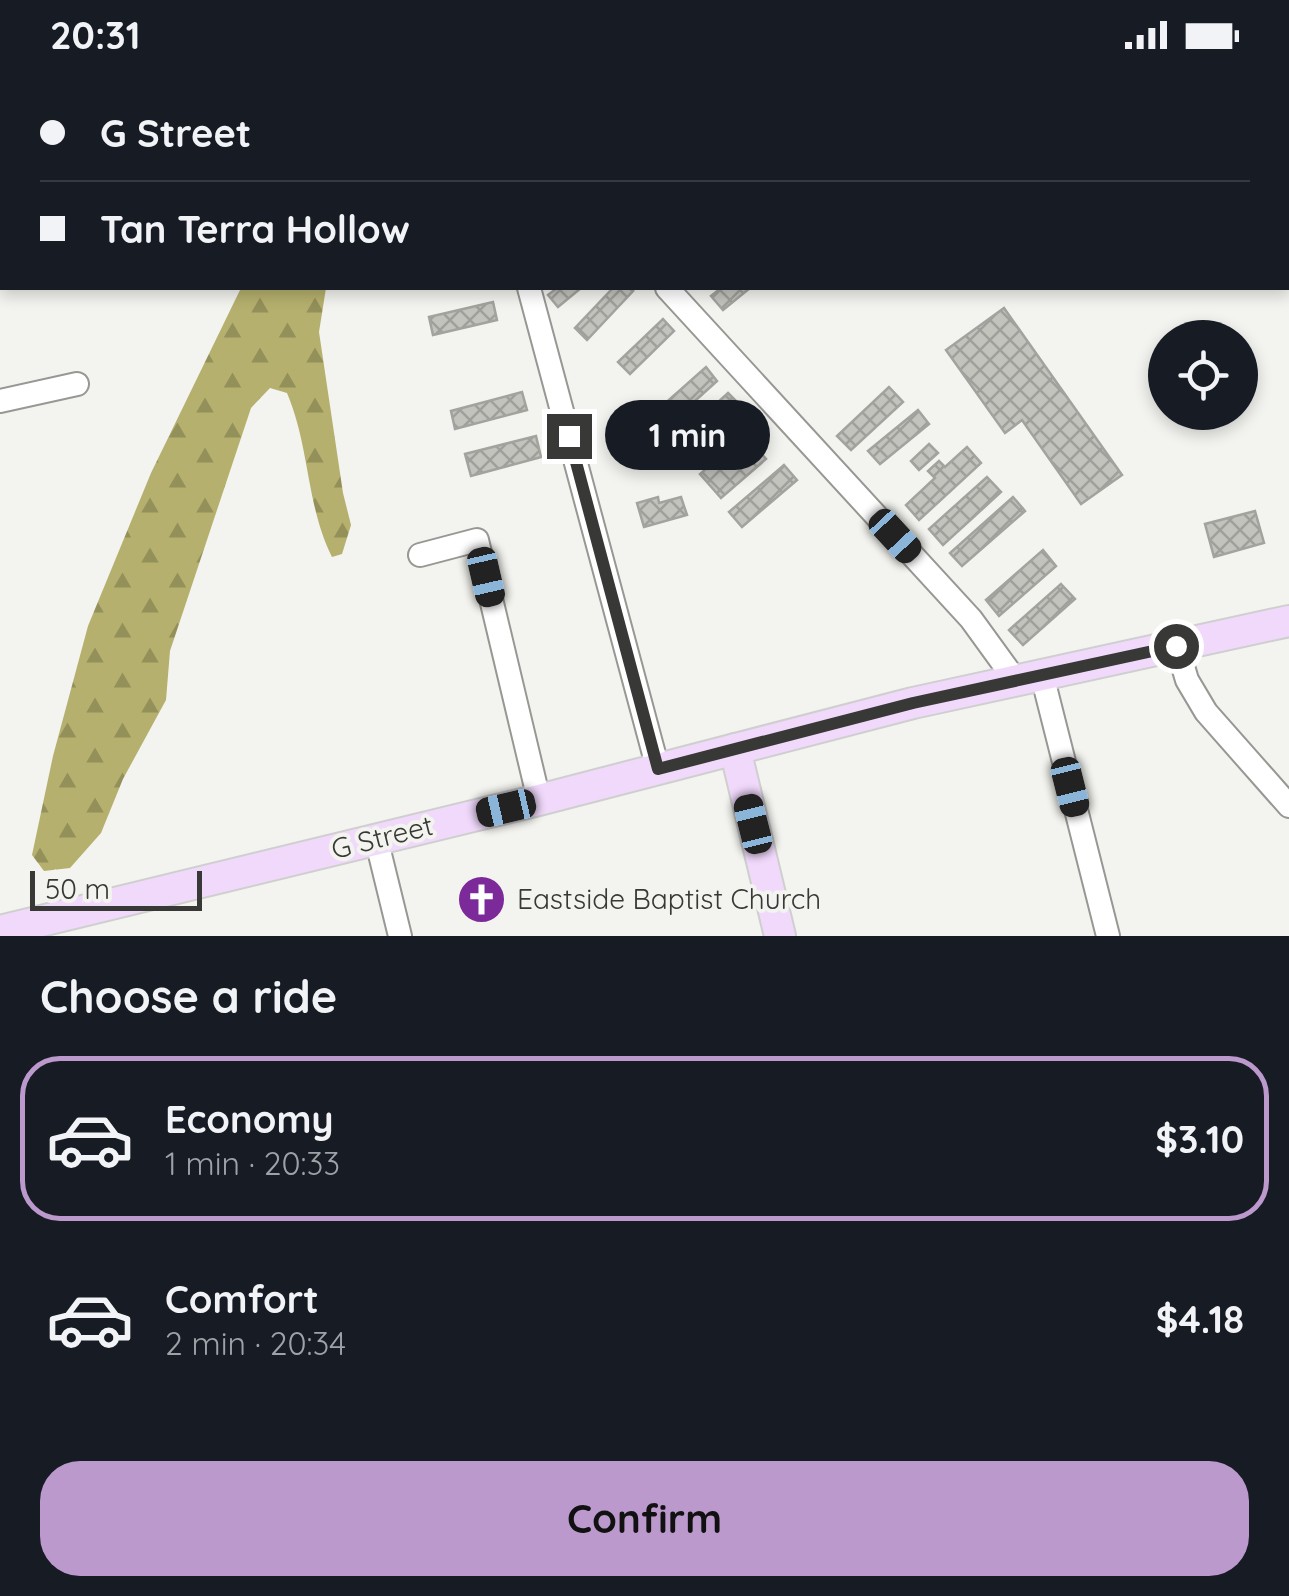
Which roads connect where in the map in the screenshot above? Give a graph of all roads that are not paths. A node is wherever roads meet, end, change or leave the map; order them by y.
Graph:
1 (530, 290) edge
2 (669, 290) edge
3 (77, 384) dead end
4 (0, 401) edge
5 (420, 555) dead end
6 (1289, 621) edge
7 (1176, 646) junction
8 (1029, 678) junction
9 (734, 749) junction
10 (658, 769) junction
11 (539, 800) junction
12 (1289, 806) edge
13 (376, 838) junction
14 (12, 931) edge
15 (400, 936) edge
16 (780, 936) edge
17 (1108, 936) edge

1 - 10 street
2 - 8 street
3 - 4 street
5 - 11 street
6 - 7 main road, G Street
7 - 8 main road, G Street
7 - 12 street
8 - 9 main road, G Street
8 - 17 street
9 - 10 main road, G Street
9 - 16 main road
10 - 11 main road, G Street
11 - 13 main road, G Street
13 - 14 main road, G Street
13 - 15 street

